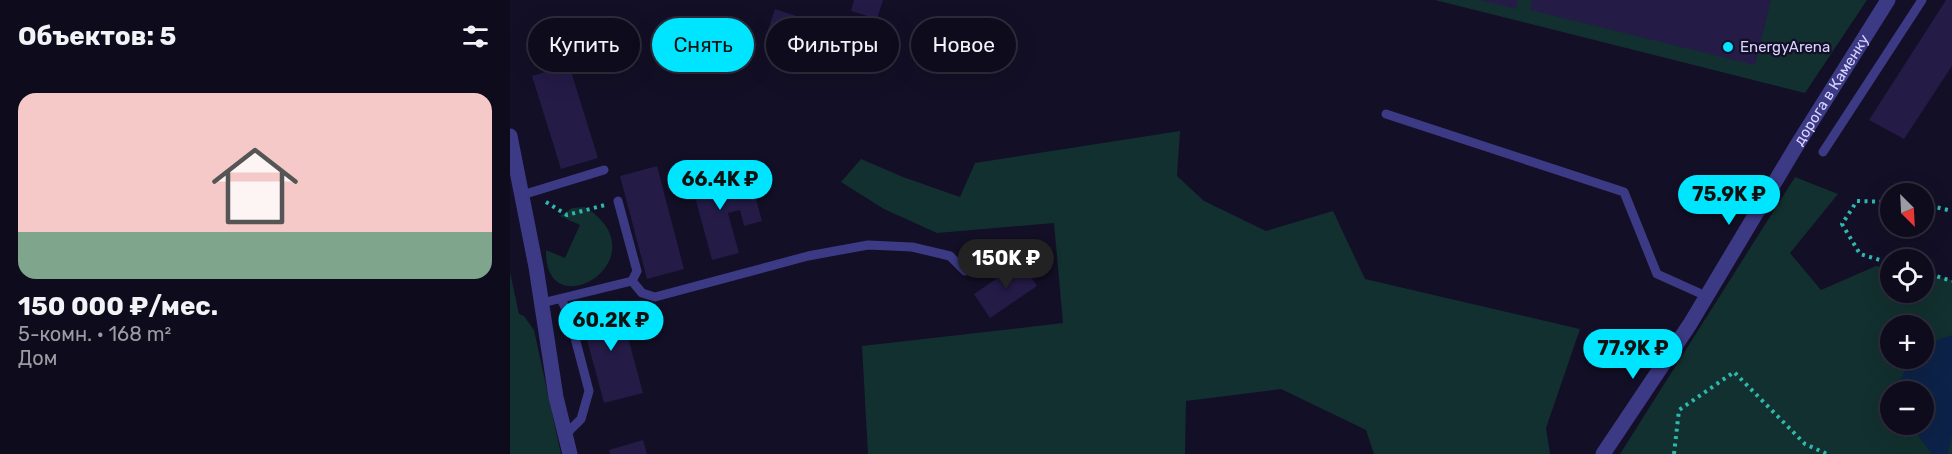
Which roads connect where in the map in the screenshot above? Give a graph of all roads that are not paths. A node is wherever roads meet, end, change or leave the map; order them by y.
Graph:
1 (1888, 0) edge
2 (1922, 0) edge
3 (1386, 114) dead end
4 (510, 136) edge
5 (1823, 152) dead end
6 (604, 170) dead end
7 (526, 194) junction
8 (618, 201) road end
9 (965, 271) dead end
10 (632, 281) junction
11 (1706, 296) junction
12 (561, 299) junction
13 (542, 303) junction
14 (565, 435) junction
15 (570, 454) edge
16 (1603, 454) edge

1 - 11 street, дорога в Каменку
2 - 5 lane
3 - 11 lane
4 - 7 street
6 - 7 lane
7 - 13 street
8 - 10 lane
9 - 10 lane
10 - 12 lane
11 - 16 street, дорога в Каменку
12 - 13 lane
12 - 14 lane
13 - 14 street
14 - 15 street

